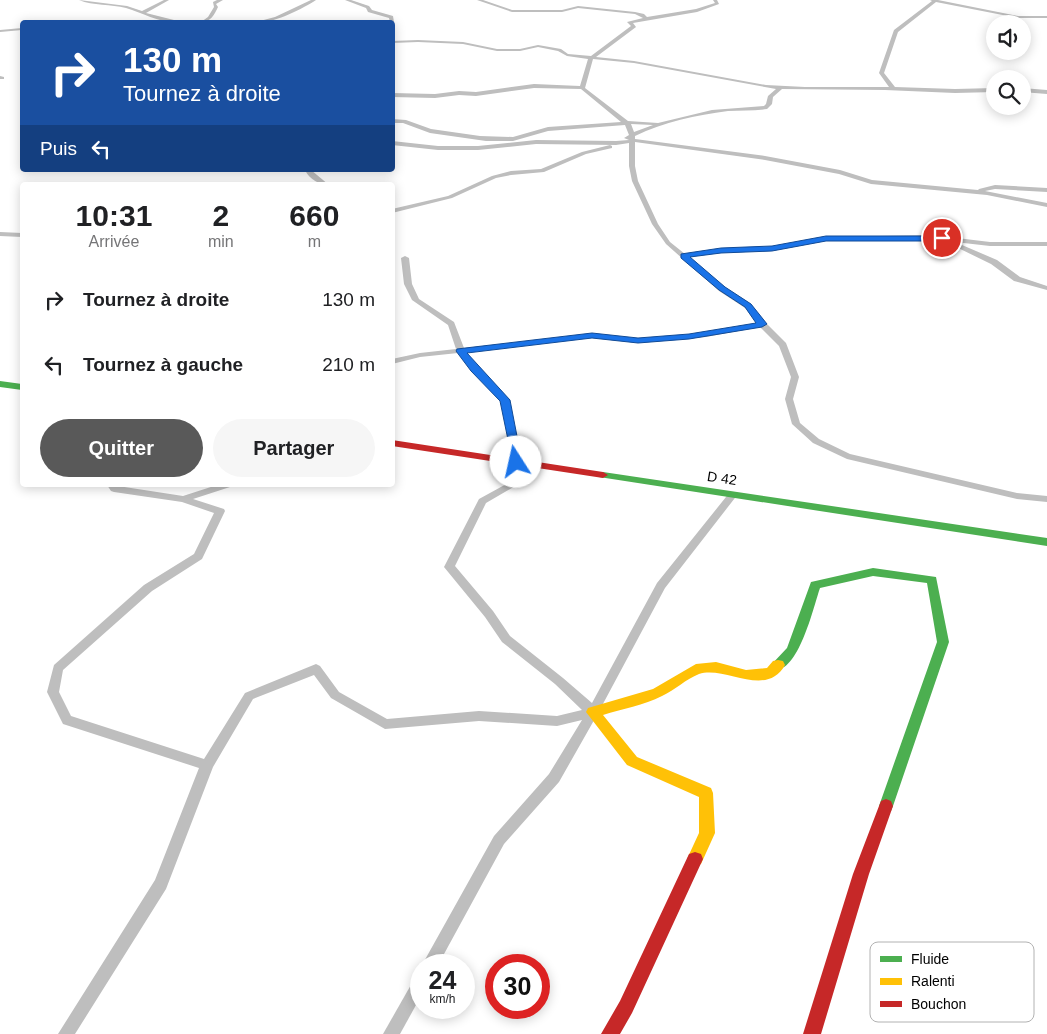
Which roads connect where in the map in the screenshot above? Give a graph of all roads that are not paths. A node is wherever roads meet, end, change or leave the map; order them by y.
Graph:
1 (81, 0) edge
2 (167, 0) edge
3 (220, 0) edge
4 (314, 0) edge
5 (347, 0) edge
6 (479, 0) edge
7 (715, 0) edge
8 (933, 1) edge
9 (141, 13) junction
10 (1047, 17) edge
11 (645, 18) junction
12 (171, 20) edge
13 (206, 20) edge
14 (267, 20) edge
15 (392, 20) edge
16 (20, 29) edge
17 (0, 31) edge
18 (395, 39) edge
19 (590, 58) junction
20 (582, 88) junction
21 (780, 88) junction
22 (893, 88) junction
23 (986, 90) edge
24 (1031, 91) edge
25 (1047, 92) edge
26 (395, 95) edge
27 (395, 121) edge
28 (661, 123) junction
29 (628, 124) junction
30 (480, 138) junction
31 (632, 138) junction
32 (395, 143) edge
33 (522, 144) junction
34 (616, 144) junction
35 (309, 172) edge
36 (322, 182) edge
37 (1047, 190) edge
38 (970, 192) junction
39 (1047, 205) edge
40 (395, 210) edge
41 (0, 234) edge
42 (20, 235) edge
43 (942, 238) junction
44 (1047, 244) edge
45 (684, 256) junction
46 (405, 258) dead end
47 (1047, 288) edge
48 (762, 324) junction
49 (461, 351) junction
50 (395, 361) edge
51 (0, 384) edge
52 (20, 387) edge
53 (395, 443) edge
54 (516, 462) junction
55 (113, 487) edge
56 (221, 487) edge
57 (732, 494) junction
58 (183, 499) junction
59 (1047, 499) edge
60 (1047, 542) edge
61 (593, 712) junction
62 (207, 765) junction
63 (436, 954) edge
64 (410, 1000) edge
65 (66, 1034) edge
66 (391, 1034) edge
67 (610, 1034) edge
68 (812, 1034) edge

1 - 9 street
2 - 9 street
3 - 13 street
4 - 14 street
5 - 15 street
6 - 11 street
7 - 11 street
8 - 10 street
8 - 22 street
9 - 12 street
11 - 19 street
16 - 17 street
18 - 19 street
19 - 20 street
19 - 21 street
20 - 26 street
20 - 29 street
21 - 22 street
21 - 28 street
22 - 23 street
24 - 25 street
27 - 30 street
28 - 29 street
28 - 31 street
29 - 30 street
29 - 31 street
30 - 33 street
31 - 34 street
31 - 38 street
31 - 45 street
32 - 33 street
33 - 34 street
34 - 40 street
35 - 36 street
37 - 38 street
38 - 39 street
41 - 42 street
43 - 44 street
43 - 45 street
43 - 47 street
45 - 48 street
46 - 49 street
48 - 49 street
48 - 59 street
49 - 50 street
49 - 54 street
51 - 52 street
53 - 54 street, D 42 / D 42
54 - 57 street, D 42 / D 42
54 - 61 street
55 - 58 street
56 - 58 street
57 - 60 street, D 42 / D 42
57 - 61 street
58 - 62 street
61 - 62 street
61 - 63 street
61 - 67 street
61 - 68 street
62 - 65 street
64 - 66 street

